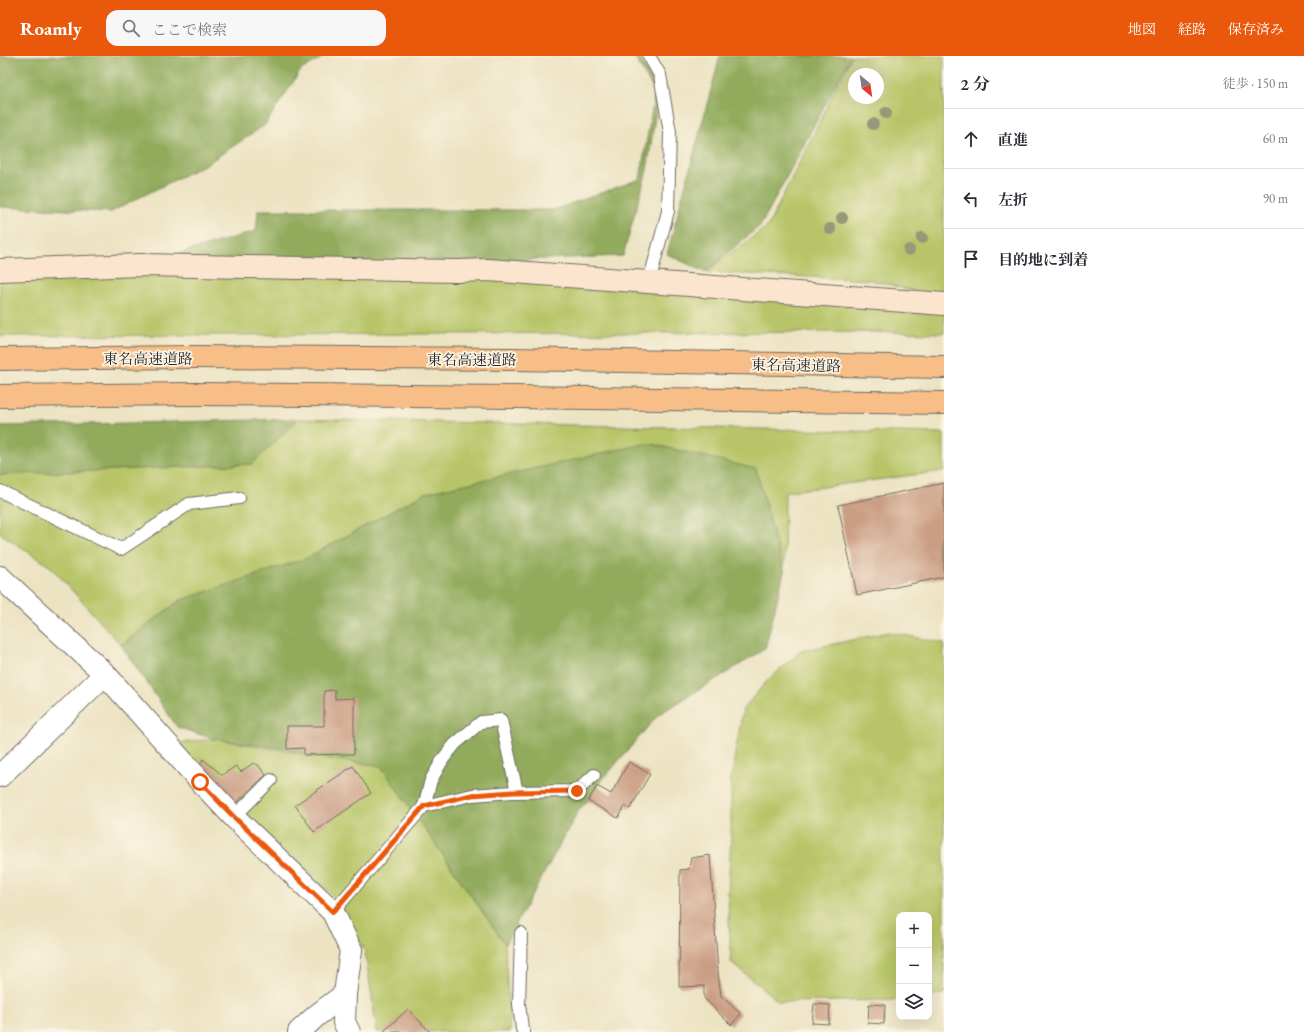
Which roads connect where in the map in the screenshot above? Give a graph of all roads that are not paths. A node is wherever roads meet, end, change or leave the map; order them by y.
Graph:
1 (649, 56) edge
2 (0, 270) edge
3 (649, 282) junction
4 (944, 304) edge
5 (0, 358) edge
6 (944, 367) edge
7 (0, 396) edge
8 (944, 403) edge
9 (0, 491) edge
10 (239, 498) dead end
11 (0, 577) edge
12 (105, 674) junction
13 (594, 774) dead end
14 (0, 776) edge
15 (271, 780) dead end
16 (517, 792) junction
17 (424, 806) junction
18 (234, 817) junction
19 (333, 912) junction
20 (521, 933) dead end
21 (345, 994) junction
22 (299, 1032) edge
23 (349, 1032) edge
24 (524, 1032) edge

1 - 3 lane
2 - 3 street
3 - 4 street
5 - 6 highway, 東名高速道路
7 - 8 highway
9 - 10 lane
11 - 12 street
12 - 14 street
12 - 18 street
13 - 16 lane
15 - 18 lane
16 - 17 lane
16 - 17 lane
17 - 19 lane
18 - 19 street
19 - 21 street
20 - 24 lane
21 - 22 street
21 - 23 street

